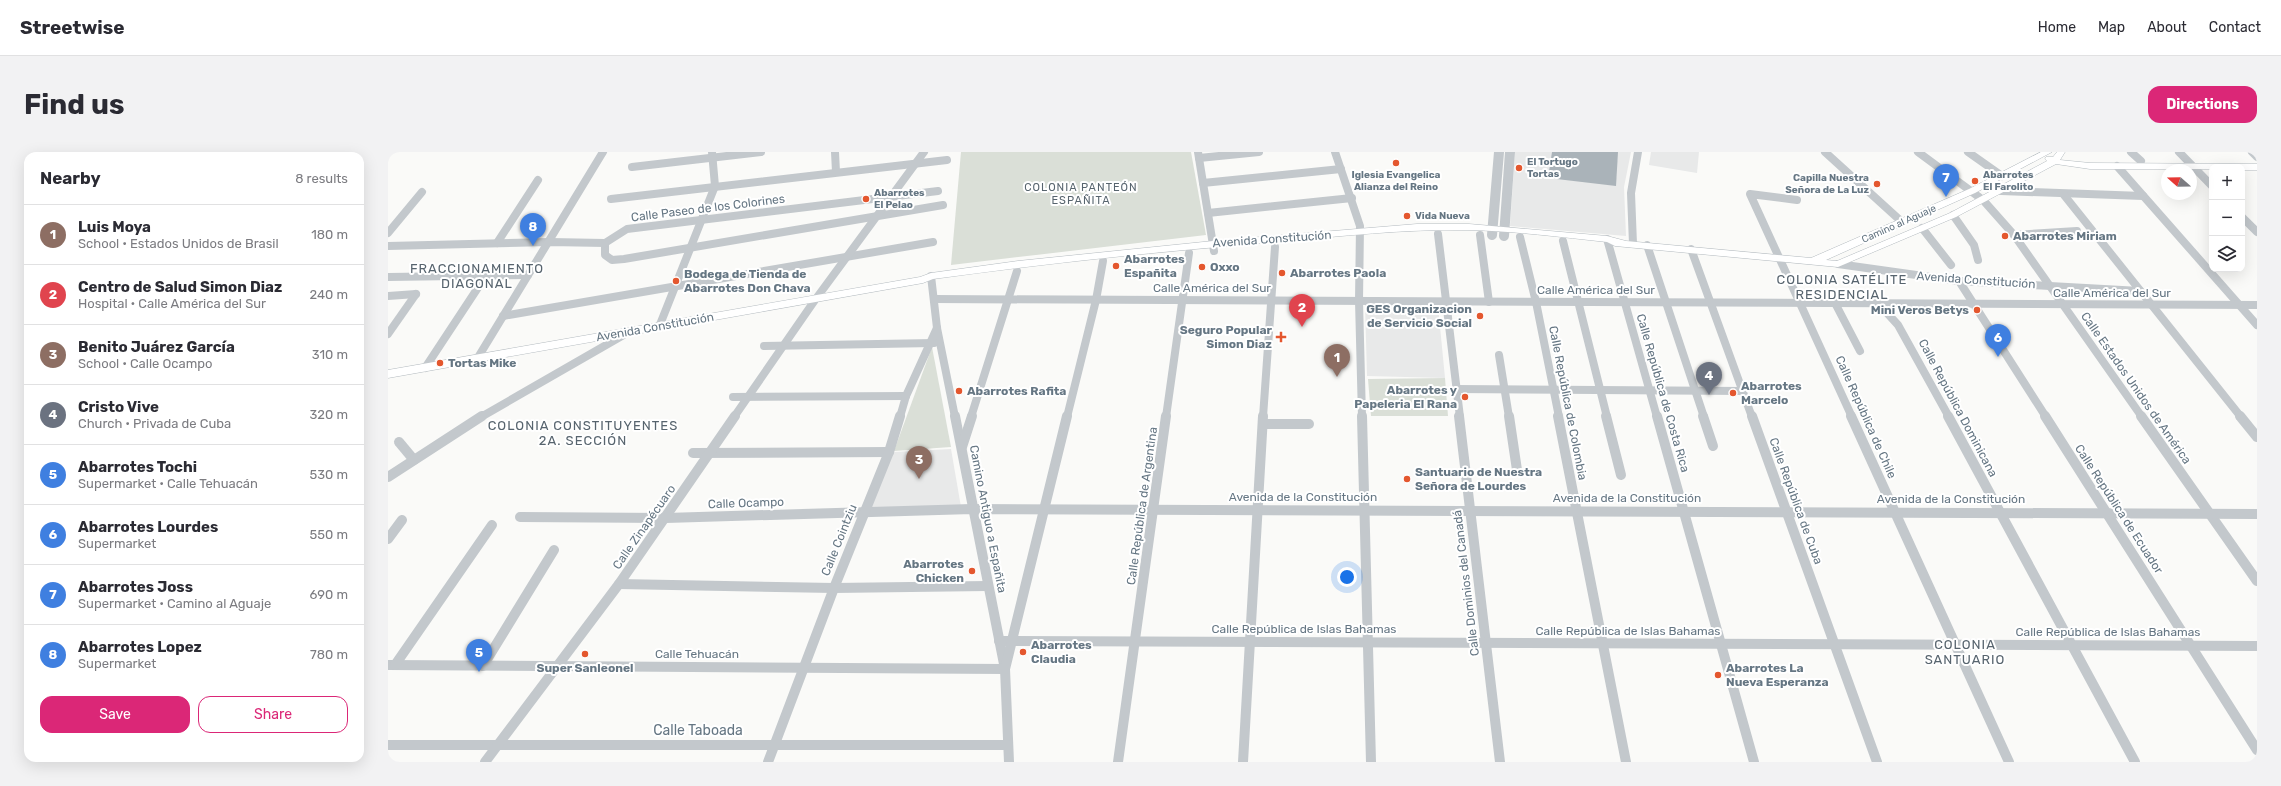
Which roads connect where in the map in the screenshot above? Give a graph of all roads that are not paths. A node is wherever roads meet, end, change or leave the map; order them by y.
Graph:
1 (604, 152) edge
2 (761, 152) edge
3 (835, 152) edge
4 (924, 152) edge
5 (1259, 152) edge
6 (1335, 152) edge
7 (1499, 152) edge
8 (1510, 152) edge
9 (1638, 152) edge
10 (1825, 152) edge
11 (1918, 152) edge
12 (1968, 152) edge
13 (2131, 152) edge
14 (2178, 152) edge
15 (2252, 152) edge
16 (2044, 153) edge
17 (712, 155) edge
18 (1198, 155) edge
19 (2058, 157) edge
20 (2257, 157) edge
21 (947, 160) dead end
22 (2257, 160) edge
23 (2141, 161) junction
24 (915, 164) junction
25 (2190, 164) junction
26 (2197, 164) edge
27 (2161, 165) edge
28 (2117, 166) junction
29 (632, 167) dead end
30 (2257, 167) edge
31 (1342, 169) junction
32 (2197, 171) edge
33 (836, 172) junction
34 (2002, 176) junction
35 (538, 180) dead end
36 (1203, 183) junction
37 (2209, 183) edge
38 (714, 186) junction
39 (938, 191) dead end
40 (1972, 191) junction
41 (2001, 191) junction
42 (422, 192) dead end
43 (2064, 195) junction
44 (2143, 196) junction
45 (891, 197) junction
46 (1352, 198) junction
47 (611, 199) dead end
48 (1797, 200) dead end
49 (1983, 200) junction
50 (943, 205) dead end
51 (1208, 213) junction
52 (1953, 215) junction
53 (877, 216) junction
54 (703, 219) junction
55 (2245, 220) edge
56 (1902, 222) junction
57 (1922, 228) junction
58 (2077, 231) dead end
59 (1492, 232) junction
60 (2257, 232) edge
61 (388, 233) edge
62 (1504, 233) junction
63 (1438, 234) junction
64 (1480, 234) junction
65 (2014, 235) junction
66 (1359, 236) junction
67 (1520, 237) junction
68 (1563, 241) junction
69 (1607, 241) junction
70 (550, 242) junction
71 (933, 242) dead end
72 (497, 243) junction
73 (605, 243) junction
74 (1633, 244) junction
75 (1647, 245) junction
76 (388, 246) edge
77 (691, 247) junction
78 (1275, 247) junction
79 (1214, 248) junction
80 (1691, 249) junction
81 (1190, 253) junction
82 (848, 255) junction
83 (1778, 259) junction
84 (1978, 260) dead end
85 (1103, 261) junction
86 (1813, 262) junction
87 (1838, 264) junction
88 (1951, 265) dead end
89 (1017, 270) junction
90 (528, 275) junction
91 (388, 277) edge
92 (485, 277) junction
93 (928, 279) junction
94 (1959, 281) junction
95 (677, 285) junction
96 (2048, 285) junction
97 (2140, 290) junction
98 (388, 296) edge
99 (934, 299) junction
100 (1009, 299) junction
101 (814, 300) junction
102 (1096, 300) junction
103 (1184, 300) junction
104 (1270, 300) junction
105 (1359, 301) junction
106 (1446, 301) junction
107 (1489, 302) junction
108 (1536, 302) junction
109 (1579, 302) junction
110 (1625, 302) junction
111 (1666, 302) junction
112 (1711, 303) junction
113 (1800, 303) junction
114 (1835, 303) junction
115 (1878, 304) junction
116 (1974, 304) junction
117 (2062, 304) junction
118 (2152, 305) junction
119 (2240, 305) junction
120 (2257, 305) edge
121 (503, 316) junction
122 (2257, 325) edge
123 (659, 327) junction
124 (937, 328) junction
125 (627, 332) junction
126 (388, 334) edge
127 (929, 343) junction
128 (940, 343) junction
129 (783, 345) junction
130 (764, 346) dead end
131 (1860, 351) dead end
132 (1499, 356) dead end
133 (477, 359) junction
134 (425, 368) junction
135 (388, 374) edge
136 (1456, 389) junction
137 (1505, 390) junction
138 (1553, 390) junction
139 (1600, 390) junction
140 (1649, 390) junction
141 (1695, 390) junction
142 (1743, 391) junction
143 (906, 396) junction
144 (733, 397) dead end
145 (748, 398) junction
146 (1263, 424) junction
147 (1309, 424) dead end
148 (2257, 437) edge
149 (399, 442) dead end
150 (1713, 446) dead end
151 (961, 448) junction
152 (693, 452) dead end
153 (889, 452) junction
154 (710, 453) junction
155 (414, 460) junction
156 (1518, 470) dead end
157 (1621, 475) dead end
158 (388, 477) edge
159 (972, 509) junction
160 (1044, 509) junction
161 (1154, 509) junction
162 (1258, 510) junction
163 (1364, 510) junction
164 (1471, 510) junction
165 (1577, 511) junction
166 (1683, 511) junction
167 (864, 512) junction
168 (1786, 512) junction
169 (1895, 512) junction
170 (2000, 513) junction
171 (2106, 513) junction
172 (2209, 513) junction
173 (2257, 514) edge
174 (520, 517) dead end
175 (666, 518) junction
176 (402, 520) dead end
177 (492, 525) dead end
178 (388, 539) edge
179 (554, 550) dead end
180 (2257, 581) edge
181 (619, 584) junction
182 (987, 586) junction
183 (834, 588) junction
184 (999, 641) junction
185 (1012, 641) junction
186 (1135, 642) junction
187 (1250, 642) junction
188 (1368, 643) junction
189 (1486, 643) junction
190 (1603, 643) junction
191 (1721, 644) junction
192 (1835, 644) junction
193 (1955, 645) junction
194 (2072, 645) junction
195 (2191, 646) junction
196 (2257, 646) edge
197 (391, 665) edge
198 (483, 666) junction
199 (557, 666) junction
200 (804, 668) junction
201 (1005, 669) junction
202 (388, 745) edge
203 (498, 745) junction
204 (774, 745) junction
205 (1008, 745) junction
206 (2257, 750) edge
207 (485, 762) edge
208 (768, 762) edge
209 (1010, 762) edge
210 (1118, 762) edge
211 (1243, 762) edge
212 (1371, 762) edge
213 (1500, 762) edge
214 (1626, 762) edge
215 (1754, 762) edge
216 (1877, 762) edge
217 (2009, 762) edge
218 (2135, 762) edge

1 - 70 street
2 - 17 street
3 - 33 street
4 - 24 street, Calle Zinapécuaro
5 - 18 street
6 - 31 street
7 - 59 street
8 - 62 street
9 - 74 street
10 - 56 street
11 - 40 street, Calle Estados Unidos de América
12 - 34 street
13 - 23 street
14 - 25 street
15 - 20 street
16 - 19 main road
16 - 34 main road, Camino al Aguaje
17 - 29 street
17 - 38 street
18 - 36 street
19 - 23 main road
19 - 28 main road
19 - 41 main road, Camino al Aguaje
21 - 24 street
22 - 25 main road
23 - 25 main road
24 - 33 street
24 - 45 street, Calle Zinapécuaro
26 - 30 main road
27 - 28 main road
28 - 44 street
31 - 36 street
31 - 46 street
32 - 37 street
33 - 38 street
34 - 40 main road, Camino al Aguaje
35 - 72 street
36 - 51 street
38 - 47 street
38 - 54 street
39 - 45 street, Calle Paseo de los Colorines
40 - 49 street, Calle Estados Unidos de América
40 - 56 main road, Camino al Aguaje
41 - 43 street
41 - 49 main road, Camino al Aguaje
42 - 61 street
43 - 44 street
43 - 97 street
44 - 119 street
45 - 53 street, Calle Zinapécuaro
45 - 54 street, Calle Paseo de los Colorines
46 - 51 street
46 - 66 street
48 - 83 street, Calle República de Chile
49 - 52 main road, Camino al Aguaje
49 - 65 street, Calle Estados Unidos de América
50 - 53 street
51 - 79 street
52 - 57 main road, Camino al Aguaje
52 - 84 street
53 - 77 street
53 - 82 street, Calle Zinapécuaro
54 - 73 street, Calle Paseo de los Colorines
54 - 77 street
55 - 60 street
56 - 86 main road, Camino al Aguaje
57 - 87 main road, Camino al Aguaje
57 - 88 street
58 - 65 street
59 - 62 main road, Avenida Constitución
59 - 64 main road, Avenida Constitución
59 - 66 main road, Avenida Constitución
62 - 67 main road, Avenida Constitución
62 - 69 main road, Avenida Constitución
63 - 64 main road, Avenida Constitución
63 - 66 main road, Avenida Constitución
63 - 106 street, Calle Dominios del Canadá
64 - 107 street
65 - 96 street, Calle Estados Unidos de América
66 - 78 main road, Avenida Constitución
66 - 79 main road, Avenida Constitución
66 - 105 street
67 - 68 main road, Avenida Constitución
67 - 108 street, Calle República de Colombia
68 - 69 main road, Avenida Constitución
68 - 109 street
69 - 74 main road, Avenida Constitución
69 - 110 street, Calle República de Costa Rica
70 - 72 street
70 - 73 street
70 - 90 street
71 - 82 street
72 - 76 street
73 - 77 street
74 - 75 main road, Avenida Constitución
75 - 80 main road, Avenida Constitución
75 - 111 street
77 - 95 street
78 - 79 main road, Avenida Constitución
78 - 104 street
79 - 81 main road, Avenida Constitución
79 - 93 main road, Avenida Constitución
80 - 83 main road, Avenida Constitución
80 - 112 street, Calle República de Cuba
81 - 85 main road, Avenida Constitución
81 - 103 street, Calle República de Argentina
82 - 95 street
82 - 101 street, Calle Zinapécuaro
83 - 86 main road, Avenida Constitución
83 - 113 street, Calle República de Chile
85 - 89 main road, Avenida Constitución
85 - 102 street
86 - 87 main road, Avenida Constitución
87 - 94 street, Avenida Constitución
89 - 93 main road, Avenida Constitución
89 - 100 street
90 - 92 street
90 - 121 street
91 - 92 street
92 - 134 street
93 - 99 street, Camino Antiguo a Españita
93 - 101 main road, Avenida Constitución
94 - 96 street, Avenida Constitución
94 - 116 street, Calle República de Ecuador
95 - 121 street
95 - 123 street
96 - 97 street, Avenida Constitución
96 - 117 street, Calle Estados Unidos de América
97 - 118 street
98 - 126 street
99 - 100 street, Calle América del Sur
99 - 124 street, Camino Antiguo a Españita
100 - 102 street, Calle América del Sur
100 - 151 street
101 - 123 main road, Avenida Constitución
101 - 129 street, Calle Zinapécuaro
102 - 103 street, Calle América del Sur
102 - 160 street
103 - 104 street, Calle América del Sur
103 - 161 street, Calle República de Argentina
104 - 105 street, Calle América del Sur
104 - 146 street
105 - 106 street, Calle América del Sur
105 - 163 street
106 - 107 street, Calle América del Sur
106 - 136 street, Calle Dominios del Canadá
107 - 108 street, Calle América del Sur
108 - 109 street, Calle América del Sur
108 - 138 street, Calle República de Colombia
109 - 110 street, Calle América del Sur
109 - 139 street
110 - 111 street, Calle América del Sur
110 - 140 street, Calle República de Costa Rica
111 - 112 street, Calle América del Sur
111 - 141 street
112 - 113 street, Calle América del Sur
112 - 142 street, Calle República de Cuba
113 - 114 street, Calle América del Sur
113 - 169 street, Calle República de Chile
114 - 115 street, Calle América del Sur
114 - 131 street
115 - 116 street, Calle América del Sur
115 - 170 street, Calle República Dominicana
116 - 117 street, Calle América del Sur
116 - 171 street, Calle República de Ecuador
117 - 118 street, Calle América del Sur
117 - 172 street, Calle Estados Unidos de América
118 - 119 street, Calle América del Sur
118 - 148 street
119 - 120 street, Calle América del Sur
119 - 122 street
121 - 133 street
123 - 125 main road, Avenida Constitución
124 - 127 street, Calle Cointziu
124 - 128 street, Camino Antiguo a Españita
125 - 133 main road, Avenida Constitución
125 - 155 street
127 - 128 street
127 - 129 street
127 - 143 street, Calle Cointziu
128 - 151 street, Camino Antiguo a Españita
129 - 130 street
129 - 145 street, Calle Zinapécuaro
132 - 137 street
133 - 134 main road, Avenida Constitución
134 - 135 main road, Avenida Constitución
136 - 137 street
136 - 164 street, Calle Dominios del Canadá
137 - 138 street
137 - 156 street
138 - 139 street
138 - 165 street, Calle República de Colombia
139 - 140 street
139 - 157 street
140 - 141 street
140 - 166 street, Calle República de Costa Rica
141 - 142 street
141 - 150 street
142 - 168 street, Calle República de Cuba
143 - 145 street
143 - 153 street, Calle Cointziu
144 - 145 street
145 - 154 street, Calle Zinapécuaro
146 - 147 street
146 - 162 street
149 - 155 street
151 - 159 street, Camino Antiguo a Españita
152 - 154 street
153 - 154 street
153 - 167 street, Calle Cointziu
154 - 175 street, Calle Zinapécuaro
155 - 158 street
159 - 160 street, Avenida de la Constitución
159 - 167 street, Calle Ocampo
159 - 182 street, Camino Antiguo a Españita
160 - 161 street, Avenida de la Constitución
160 - 185 street
161 - 162 street, Avenida de la Constitución
161 - 186 street, Calle República de Argentina
162 - 163 street, Avenida de la Constitución
162 - 187 street
163 - 164 street, Avenida de la Constitución
163 - 188 street
164 - 165 street, Avenida de la Constitución
164 - 189 street, Calle Dominios del Canadá
165 - 166 street, Avenida de la Constitución
165 - 190 street, Calle República de Colombia
166 - 168 street, Avenida de la Constitución
166 - 191 street, Calle República de Costa Rica
167 - 175 street, Calle Ocampo
167 - 183 street, Calle Cointziu
168 - 169 street, Avenida de la Constitución
168 - 192 street, Calle República de Cuba
169 - 170 street, Avenida de la Constitución
169 - 193 street, Calle República de Chile
170 - 171 street, Avenida de la Constitución
170 - 194 street, Calle República Dominicana
171 - 172 street, Avenida de la Constitución
171 - 195 street, Calle República de Ecuador
172 - 173 street, Avenida de la Constitución
172 - 180 street, Calle Estados Unidos de América
174 - 175 street, Calle Ocampo
175 - 181 street, Calle Zinapécuaro
176 - 178 street
177 - 197 street
179 - 198 street
181 - 183 street
181 - 199 street, Calle Zinapécuaro
182 - 183 street
182 - 184 street, Camino Antiguo a Españita
183 - 200 street, Calle Cointziu
184 - 185 street, Calle República de Islas Bahamas
184 - 201 street, Camino Antiguo a Españita
185 - 186 street, Calle República de Islas Bahamas
185 - 201 street
186 - 187 street, Calle República de Islas Bahamas
186 - 210 street, Calle República de Argentina
187 - 188 street, Calle República de Islas Bahamas
187 - 211 street
188 - 189 street, Calle República de Islas Bahamas
188 - 212 street
189 - 190 street, Calle República de Islas Bahamas
189 - 213 street, Calle Dominios del Canadá
190 - 191 street, Calle República de Islas Bahamas
190 - 214 street, Calle República de Colombia
191 - 192 street, Calle República de Islas Bahamas
191 - 215 street, Calle República de Costa Rica
192 - 193 street, Calle República de Islas Bahamas
192 - 216 street, Calle República de Cuba
193 - 194 street, Calle República de Islas Bahamas
193 - 217 street, Calle República de Chile
194 - 195 street, Calle República de Islas Bahamas
194 - 218 street, Calle República Dominicana
195 - 196 street, Calle República de Islas Bahamas
195 - 206 street, Calle República de Ecuador
197 - 198 street, Calle Tehuacán
198 - 199 street, Calle Tehuacán
199 - 200 street, Calle Tehuacán
199 - 203 street, Calle Zinapécuaro
200 - 201 street, Calle Tehuacán
200 - 204 street, Calle Cointziu
201 - 205 street, Camino Antiguo a Españita
202 - 203 street, Calle Taboada
203 - 204 street, Calle Taboada
203 - 207 street, Calle Zinapécuaro
204 - 205 street, Calle Taboada
204 - 208 street, Calle Cointziu
205 - 209 street, Camino Antiguo a Españita

